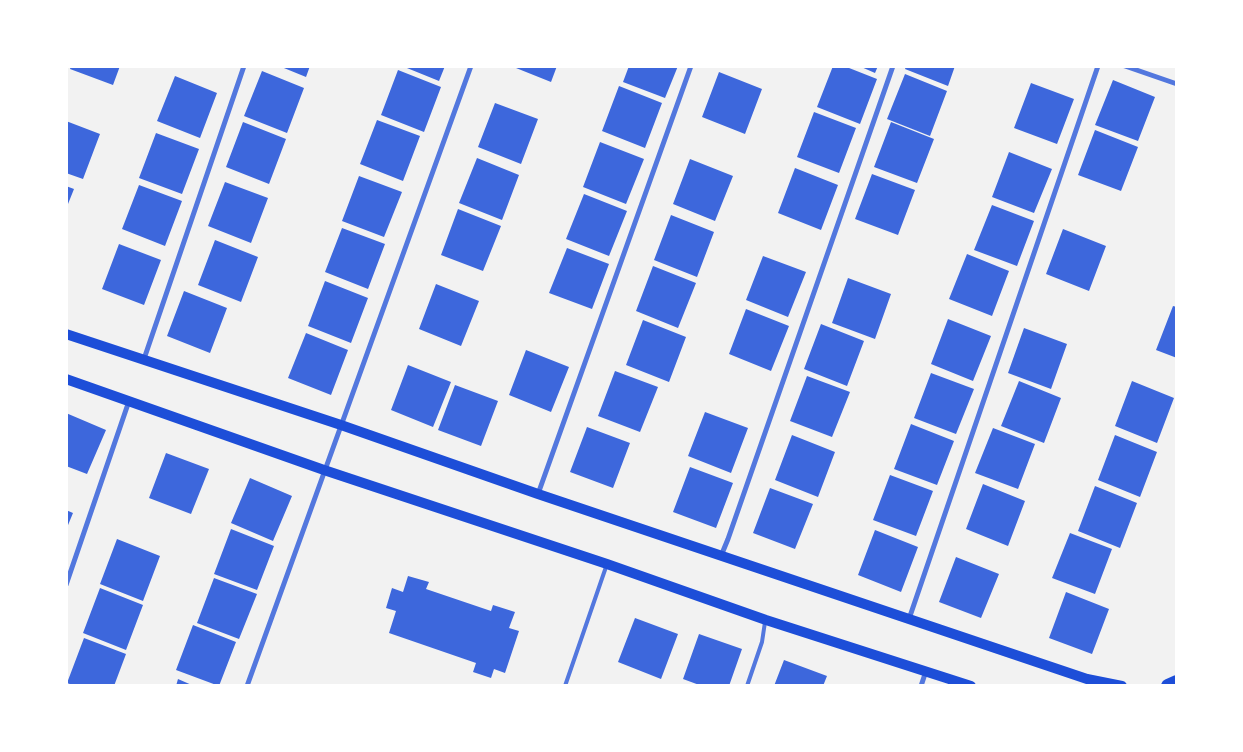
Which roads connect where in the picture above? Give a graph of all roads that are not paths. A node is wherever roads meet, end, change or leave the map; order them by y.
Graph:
1 (244, 66) edge
2 (471, 66) edge
3 (691, 66) edge
4 (893, 66) edge
5 (1098, 66) edge
6 (1125, 66) edge
7 (1177, 84) edge
8 (66, 334) edge
9 (144, 359) junction
10 (66, 379) edge
11 (130, 401) junction
12 (342, 425) junction
13 (324, 470) junction
14 (538, 494) junction
15 (721, 556) junction
16 (607, 564) junction
17 (66, 585) edge
18 (909, 619) junction
19 (766, 620) junction
20 (926, 671) junction
21 (1177, 682) edge
22 (247, 686) edge
23 (565, 686) edge
24 (747, 686) edge
25 (921, 686) edge
26 (971, 686) edge
27 (1122, 686) edge
28 (1168, 686) edge

1 - 9 street
2 - 12 street
3 - 14 street
4 - 15 street
5 - 18 street
6 - 7 street
8 - 9 main road
9 - 12 main road
10 - 11 main road
11 - 13 main road
11 - 17 street
12 - 13 street
12 - 14 main road
13 - 16 main road
13 - 22 street
14 - 15 main road
15 - 18 main road
16 - 19 main road
16 - 23 lane
18 - 27 main road
19 - 20 main road
19 - 24 lane
20 - 25 street
20 - 26 main road
21 - 28 highway

